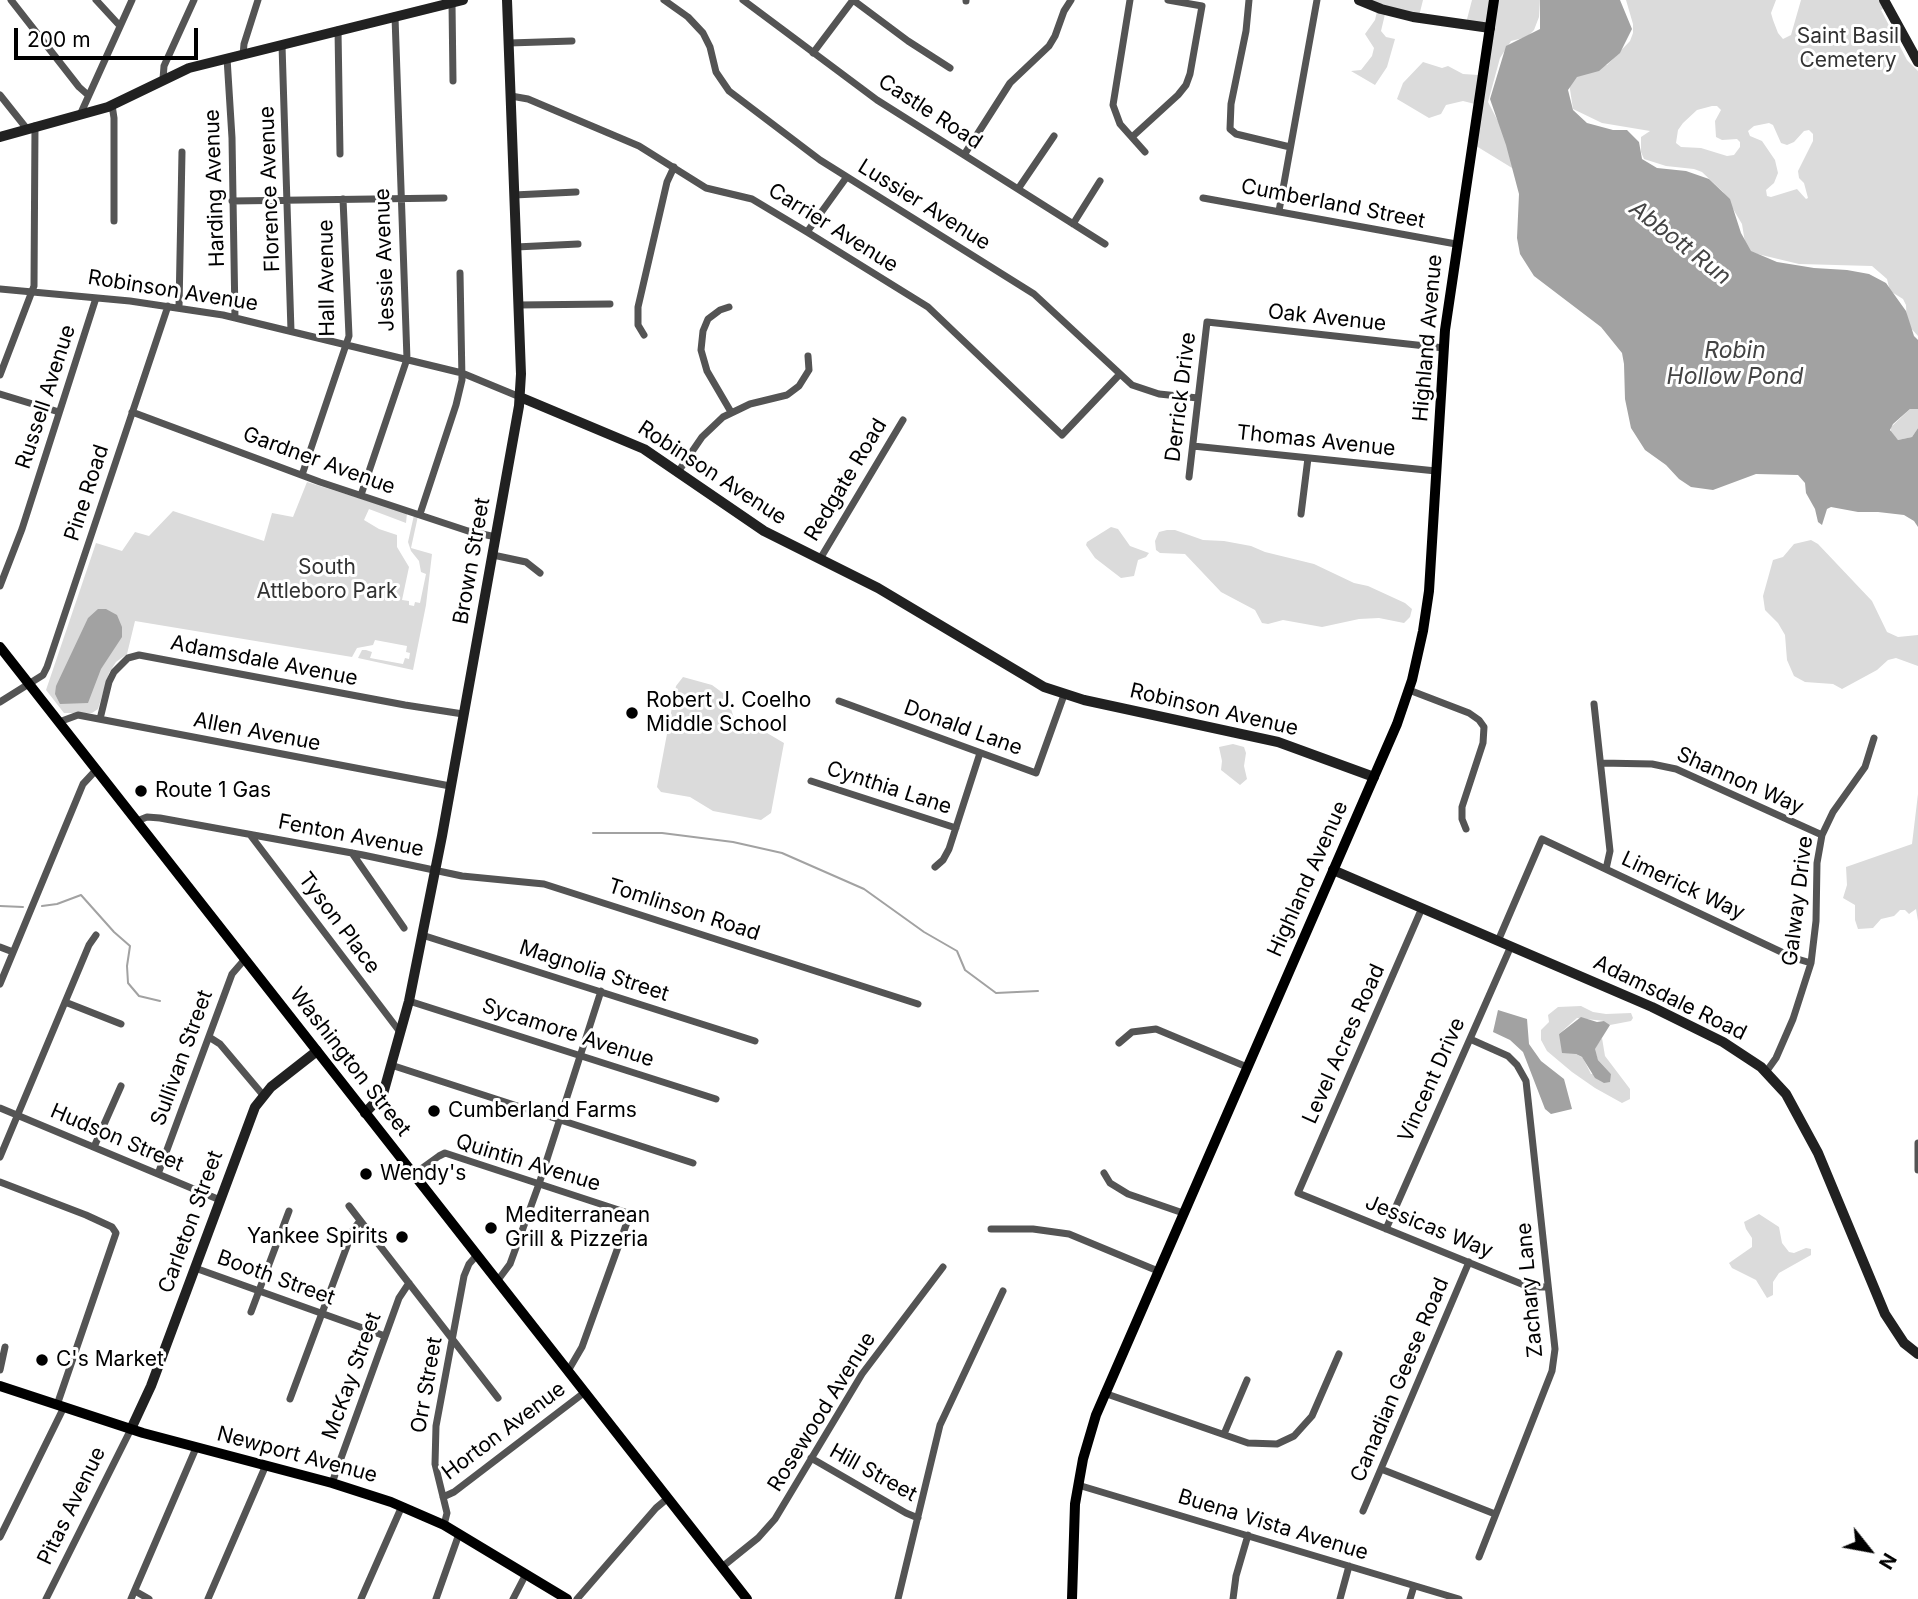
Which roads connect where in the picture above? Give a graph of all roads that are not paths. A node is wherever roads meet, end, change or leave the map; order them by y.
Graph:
1 (11, 0) edge
2 (96, 0) edge
3 (132, 0) edge
4 (194, 0) edge
5 (258, 0) edge
6 (463, 0) edge
7 (507, 0) edge
8 (664, 0) edge
9 (743, 0) edge
10 (853, 0) edge
11 (1071, 0) edge
12 (1130, 0) edge
13 (1168, 0) edge
14 (1317, 0) edge
15 (1359, 0) edge
16 (1494, 0) edge
17 (1884, 0) edge
18 (452, 3) junction
19 (1249, 4) edge
20 (395, 17) junction
21 (120, 26) junction
22 (1490, 28) junction
23 (338, 30) junction
24 (572, 41) dead end
25 (509, 43) junction
26 (282, 45) junction
27 (813, 53) junction
28 (243, 54) junction
29 (227, 58) junction
30 (1918, 62) edge
31 (950, 68) dead end
32 (163, 79) junction
33 (453, 81) dead end
34 (0, 95) edge
35 (88, 95) junction
36 (511, 96) junction
37 (112, 105) junction
38 (80, 115) junction
39 (31, 128) junction
40 (1054, 136) dead end
41 (0, 137) edge
42 (1132, 137) junction
43 (1290, 147) junction
44 (182, 152) dead end
45 (1145, 152) dead end
46 (340, 155) dead end
47 (964, 155) junction
48 (674, 167) junction
49 (846, 178) junction
50 (1100, 180) dead end
51 (1018, 189) junction
52 (576, 192) dead end
53 (514, 195) junction
54 (401, 198) junction
55 (444, 198) dead end
56 (1203, 198) dead end
57 (344, 199) junction
58 (232, 201) junction
59 (288, 201) junction
60 (1279, 211) junction
61 (114, 221) dead end
62 (1073, 223) junction
63 (807, 232) junction
64 (1105, 243) dead end
65 (578, 244) dead end
66 (1456, 244) junction
67 (516, 247) junction
68 (460, 273) dead end
69 (0, 289) edge
70 (31, 292) junction
71 (96, 298) junction
72 (610, 304) dead end
73 (518, 305) junction
74 (168, 306) junction
75 (729, 307) dead end
76 (179, 308) junction
77 (235, 318) junction
78 (1207, 321) joint
79 (291, 331) junction
80 (644, 335) dead end
81 (347, 344) junction
82 (1444, 348) junction
83 (808, 356) dead end
84 (407, 359) junction
85 (462, 373) junction
86 (1120, 374) junction
87 (0, 375) edge
88 (0, 394) edge
89 (520, 397) junction
90 (1198, 398) junction
91 (59, 412) junction
92 (132, 412) junction
93 (731, 412) junction
94 (902, 419) dead end
95 (1193, 446) junction
96 (1308, 458) junction
97 (1436, 471) junction
98 (678, 472) junction
99 (302, 475) junction
100 (1189, 477) dead end
101 (361, 495) junction
102 (420, 514) junction
103 (1301, 514) dead end
104 (496, 537) junction
105 (493, 555) junction
106 (820, 559) junction
107 (540, 573) dead end
108 (0, 586) edge
109 (0, 647) edge
110 (29, 684) junction
111 (1409, 690) junction
112 (1064, 695) junction
113 (839, 701) dead end
114 (0, 702) edge
115 (1594, 704) dead end
116 (463, 714) junction
117 (100, 719) junction
118 (59, 722) junction
119 (1874, 738) dead end
120 (980, 753) junction
121 (1601, 763) junction
122 (97, 769) junction
123 (1374, 777) junction
124 (811, 781) dead end
125 (450, 786) junction
126 (137, 821) junction
127 (956, 828) junction
128 (1466, 829) dead end
129 (251, 835) junction
130 (1822, 835) junction
131 (352, 853) junction
132 (935, 867) dead end
133 (1606, 869) junction
134 (435, 870) junction
135 (1333, 870) junction
136 (1422, 908) junction
137 (404, 928) dead end
138 (96, 935) dead end
139 (422, 935) junction
140 (1498, 941) junction
141 (1511, 946) junction
142 (0, 947) edge
143 (13, 952) junction
144 (245, 959) junction
145 (1811, 963) junction
146 (0, 984) edge
147 (601, 991) junction
148 (409, 1001) junction
149 (65, 1002) junction
150 (918, 1004) dead end
151 (121, 1024) dead end
152 (400, 1032) junction
153 (209, 1037) junction
154 (1470, 1039) junction
155 (755, 1041) dead end
156 (1119, 1043) dead end
157 (317, 1051) junction
158 (581, 1055) junction
159 (391, 1065) junction
160 (1247, 1067) junction
161 (1766, 1072) junction
162 (121, 1086) dead end
163 (263, 1096) junction
164 (716, 1099) dead end
165 (0, 1108) edge
166 (365, 1113) junction
167 (18, 1115) junction
168 (560, 1119) junction
169 (1918, 1143) edge
170 (94, 1147) junction
171 (0, 1157) edge
172 (692, 1163) dead end
173 (1918, 1170) edge
174 (1104, 1173) dead end
175 (158, 1174) junction
176 (414, 1174) junction
177 (0, 1182) edge
178 (540, 1184) junction
179 (1298, 1194) joint
180 (220, 1200) junction
181 (349, 1206) dead end
182 (289, 1211) dead end
183 (1183, 1213) junction
184 (360, 1221) junction
185 (991, 1229) dead end
186 (1387, 1229) junction
187 (477, 1255) junction
188 (1469, 1262) junction
189 (943, 1267) dead end
190 (195, 1268) junction
191 (1158, 1271) junction
192 (498, 1280) junction
193 (409, 1283) junction
194 (1548, 1287) junction
195 (259, 1290) junction
196 (1003, 1291) dead end
197 (251, 1312) dead end
198 (323, 1313) junction
199 (385, 1336) junction
200 (453, 1338) junction
201 (5, 1347) dead end
202 (1339, 1354) dead end
203 (1918, 1354) edge
204 (0, 1370) edge
205 (568, 1371) junction
206 (1247, 1380) dead end
207 (0, 1386) edge
208 (585, 1392) junction
209 (1104, 1393) junction
210 (498, 1398) dead end
211 (290, 1399) dead end
212 (60, 1406) junction
213 (131, 1429) junction
214 (1223, 1434) junction
215 (196, 1448) junction
216 (811, 1458) junction
217 (266, 1465) junction
218 (1381, 1469) junction
219 (332, 1483) junction
220 (1078, 1485) junction
221 (443, 1497) junction
222 (668, 1498) junction
223 (401, 1506) junction
224 (1363, 1511) dead end
225 (1495, 1514) junction
226 (918, 1518) junction
227 (444, 1525) junction
228 (459, 1534) junction
229 (1248, 1535) junction
230 (0, 1537) edge
231 (1479, 1556) dead end
232 (722, 1566) junction
233 (1349, 1566) junction
234 (526, 1574) junction
235 (1414, 1586) junction
236 (135, 1591) junction
237 (46, 1599) edge
238 (131, 1599) edge
239 (149, 1599) edge
240 (208, 1599) edge
241 (360, 1599) edge
242 (436, 1599) edge
243 (513, 1599) edge
244 (567, 1599) edge
245 (576, 1599) edge
246 (747, 1599) edge
247 (898, 1599) edge
248 (1072, 1599) edge
249 (1233, 1599) edge
250 (1340, 1599) edge
251 (1410, 1599) edge
252 (1458, 1599) edge

1 - 35 street
2 - 21 street
3 - 21 street
4 - 32 street
5 - 28 street
6 - 18 street
7 - 25 street, Brown Street
8 - 49 street, Lussier Avenue
9 - 27 street, Castle Road
10 - 27 street
10 - 31 street
11 - 47 street
12 - 42 street
13 - 42 street
14 - 43 street
15 - 22 street
16 - 22 main road, Highland Avenue
17 - 30 street
18 - 20 street
18 - 33 street
19 - 43 street
20 - 23 street
20 - 54 street, Jessie Avenue
21 - 35 street
22 - 66 main road, Highland Avenue
23 - 26 street
23 - 46 street
24 - 25 street
25 - 36 street, Brown Street
26 - 28 street
26 - 59 street, Florence Avenue
27 - 47 street, Castle Road
28 - 29 street
29 - 32 street
29 - 58 street, Harding Avenue
32 - 37 street
34 - 39 street
35 - 38 street
36 - 48 street, Carrier Avenue
36 - 53 street, Brown Street
37 - 38 street
37 - 61 street
38 - 39 street
39 - 41 street
39 - 70 street
40 - 51 street
42 - 45 street
43 - 60 street
44 - 76 street
47 - 51 street, Castle Road
48 - 63 street, Carrier Avenue
48 - 80 street
49 - 63 street
49 - 86 street, Lussier Avenue
50 - 62 street
51 - 62 street, Castle Road
52 - 53 street
53 - 67 street, Brown Street
54 - 55 street
54 - 57 street
54 - 84 street, Jessie Avenue
56 - 60 street, Cumberland Street
57 - 59 street
57 - 81 street, Hall Avenue
58 - 59 street
58 - 77 street, Harding Avenue
59 - 79 street, Florence Avenue
60 - 66 street, Cumberland Street
62 - 64 street, Castle Road
63 - 86 street, Carrier Avenue
65 - 67 street
66 - 82 main road, Highland Avenue
67 - 73 street, Brown Street
68 - 85 street
69 - 70 street, Robinson Avenue
70 - 71 street, Robinson Avenue
70 - 87 street
71 - 74 street, Robinson Avenue
71 - 91 street, Russell Avenue
72 - 73 street
73 - 89 street, Brown Street
74 - 76 street, Robinson Avenue
74 - 92 street, Pine Road
75 - 93 street
76 - 77 street, Robinson Avenue
77 - 79 street, Robinson Avenue
78 - 82 street, Oak Avenue
78 - 90 street, Derrick Drive
79 - 81 street, Robinson Avenue
81 - 84 street, Robinson Avenue
81 - 99 street, Hall Avenue
82 - 97 main road, Highland Avenue
83 - 93 street
84 - 85 street, Robinson Avenue
84 - 101 street, Jessie Avenue
85 - 89 street, Robinson Avenue
85 - 102 street
86 - 90 street, Lussier Avenue
88 - 91 street
89 - 98 street, Robinson Avenue
89 - 104 street, Brown Street
90 - 95 street, Derrick Drive
91 - 108 street, Russell Avenue
92 - 99 street, Gardner Avenue
92 - 110 street, Pine Road
93 - 98 street
94 - 106 street, Redgate Road
95 - 96 street, Thomas Avenue
95 - 100 street, Derrick Drive
96 - 97 street, Thomas Avenue
96 - 103 street
97 - 111 main road, Highland Avenue
98 - 106 street, Robinson Avenue
99 - 101 street, Gardner Avenue
101 - 102 street, Gardner Avenue
102 - 104 street, Gardner Avenue
104 - 105 street, Brown Street
105 - 107 street
105 - 116 street, Brown Street
106 - 112 street, Robinson Avenue
109 - 110 main road, Washington Street
110 - 114 street, Pine Road
110 - 118 main road, Washington Street
111 - 123 main road, Highland Avenue
111 - 128 street
112 - 120 street, Donald Lane
112 - 123 street, Robinson Avenue
113 - 120 street, Donald Lane
115 - 121 street
116 - 117 street, Adamsdale Avenue
116 - 125 street, Brown Street
117 - 118 street, Allen Avenue
117 - 125 street, Allen Avenue
118 - 122 main road, Washington Street
119 - 130 street, Galway Drive
120 - 127 street
121 - 130 street, Shannon Way
121 - 133 street
122 - 126 main road, Washington Street
122 - 143 street
123 - 135 main road, Highland Avenue
124 - 127 street, Cynthia Lane
125 - 134 street, Brown Street
126 - 129 street, Fenton Avenue
126 - 144 main road, Washington Street
127 - 132 street
129 - 131 street, Fenton Avenue
129 - 152 street, Tyson Place
130 - 145 street, Galway Drive
131 - 134 street, Fenton Avenue
131 - 137 street
133 - 140 street, Limerick Way
133 - 145 street, Limerick Way
134 - 139 street, Brown Street
134 - 150 street, Tomlinson Road
135 - 136 street, Adamsdale Road
135 - 160 main road, Highland Avenue
136 - 140 street, Adamsdale Road
136 - 179 street, Level Acres Road
138 - 149 street
139 - 147 street, Magnolia Street
139 - 148 street, Brown Street
140 - 141 street, Adamsdale Road
141 - 154 street, Vincent Drive
141 - 161 street, Adamsdale Road
142 - 143 street
143 - 146 street
144 - 153 street, Sullivan Street
144 - 157 main road, Washington Street
145 - 161 street, Galway Drive
147 - 155 street, Magnolia Street
147 - 158 street
148 - 152 street, Brown Street
148 - 158 street, Sycamore Avenue
149 - 151 street
149 - 167 street
152 - 159 street, Brown Street
153 - 163 street
153 - 175 street, Sullivan Street
154 - 186 street, Vincent Drive
154 - 194 street, Zachary Lane
156 - 160 street
157 - 163 street, Carleton Street
157 - 166 main road, Washington Street
158 - 164 street, Sycamore Avenue
158 - 168 street
159 - 166 street, Brown Street
159 - 168 street
160 - 183 main road, Highland Avenue
161 - 203 street, Adamsdale Road
162 - 170 street
163 - 180 street, Carleton Street
165 - 167 street, Hudson Street
166 - 176 main road, Washington Street
167 - 170 street, Hudson Street
167 - 171 street
168 - 172 street
168 - 178 street
169 - 173 street
170 - 175 street, Hudson Street
174 - 183 street
175 - 180 street, Hudson Street
176 - 178 street, Quintin Avenue
176 - 187 main road, Washington Street
177 - 212 street
178 - 192 street
178 - 205 street, Quintin Avenue
179 - 186 street, Jessicas Way
180 - 190 street, Carleton Street
181 - 184 street
182 - 195 street
183 - 191 main road, Highland Avenue
184 - 193 street
184 - 198 street
185 - 191 street
186 - 188 street, Jessicas Way
187 - 192 main road, Washington Street
187 - 200 street, Orr Street
188 - 194 street, Jessicas Way
188 - 218 street, Canadian Geese Road
189 - 216 street, Rosewood Avenue
190 - 195 street, Booth Street
190 - 213 street, Carleton Street
191 - 209 main road, Highland Avenue
192 - 205 main road, Washington Street
193 - 199 street, McKay Street
193 - 200 street
194 - 225 street, Zachary Lane
195 - 197 street
195 - 198 street, Booth Street
196 - 226 street
198 - 199 street, Booth Street
198 - 211 street
199 - 219 street, McKay Street
200 - 210 street
200 - 221 street, Orr Street
201 - 204 street
202 - 214 street
205 - 208 main road, Washington Street
206 - 214 street
207 - 212 main road, Newport Avenue
208 - 221 street, Horton Avenue
208 - 222 main road, Washington Street
209 - 214 street
209 - 220 main road, Highland Avenue
212 - 213 main road, Newport Avenue
212 - 230 street
213 - 215 main road, Newport Avenue
213 - 237 street, Pitas Avenue
215 - 217 main road, Newport Avenue
215 - 236 street
216 - 226 street, Hill Street
216 - 232 street, Rosewood Avenue
217 - 219 main road, Newport Avenue
217 - 240 street
218 - 224 street, Canadian Geese Road
218 - 225 street
219 - 223 main road, Newport Avenue
220 - 229 street, Buena Vista Avenue
220 - 248 main road, Highland Avenue
221 - 227 street, Orr Street
222 - 232 main road, Washington Street
222 - 245 street
223 - 227 main road, Newport Avenue
223 - 241 street
225 - 231 street, Zachary Lane
226 - 247 street
227 - 228 main road, Newport Avenue
228 - 234 main road, Newport Avenue
228 - 242 street
229 - 233 street, Buena Vista Avenue
229 - 249 street
232 - 246 main road, Washington Street
233 - 235 street, Buena Vista Avenue
233 - 250 street
234 - 243 street
234 - 244 main road, Newport Avenue
235 - 251 street
235 - 252 street, Buena Vista Avenue
236 - 238 street
236 - 239 street

